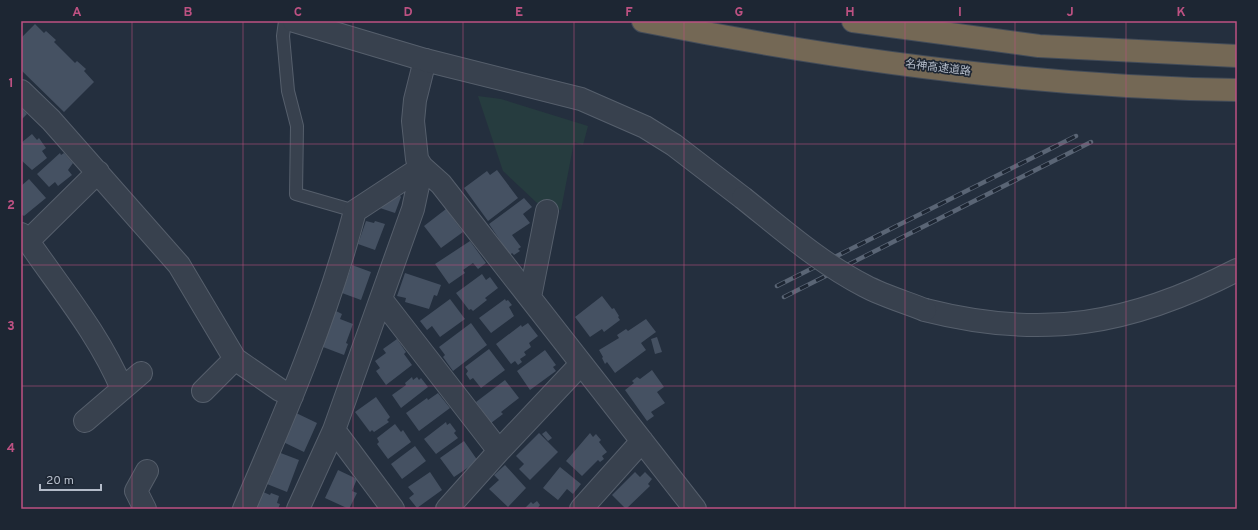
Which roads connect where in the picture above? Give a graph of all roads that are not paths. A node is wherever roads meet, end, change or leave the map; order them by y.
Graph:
1 (285, 21) edge
2 (294, 21) edge
3 (643, 21) edge
4 (853, 21) edge
5 (1237, 56) edge
6 (425, 60) junction
7 (1237, 90) edge
8 (21, 91) edge
9 (422, 167) junction
10 (98, 172) junction
11 (547, 210) dead end
12 (355, 212) junction
13 (24, 238) edge
14 (1237, 270) edge
15 (530, 298) junction
16 (382, 299) junction
17 (235, 359) junction
18 (582, 364) junction
19 (141, 373) dead end
20 (122, 389) junction
21 (203, 391) dead end
22 (292, 396) junction
23 (85, 421) dead end
24 (334, 430) junction
25 (642, 441) junction
26 (499, 451) junction
27 (147, 471) dead end
28 (145, 509) edge
29 (244, 509) edge
30 (298, 509) edge
31 (393, 509) edge
32 (447, 509) edge
33 (582, 509) edge
34 (695, 509) edge

1 - 12 lane
2 - 6 street
3 - 7 highway, 名神高速道路
4 - 5 highway
6 - 9 street
6 - 14 street, bridge
8 - 10 street
9 - 12 street
9 - 15 street
9 - 16 street
10 - 13 street
10 - 17 street
11 - 15 street
12 - 22 street
13 - 20 street
15 - 18 street
16 - 24 street
16 - 26 street
17 - 21 street
17 - 22 street
18 - 25 street
18 - 26 street
19 - 20 street
20 - 23 street
22 - 29 street
24 - 30 street
24 - 31 street
25 - 33 street
25 - 34 street
26 - 32 street
27 - 28 street

